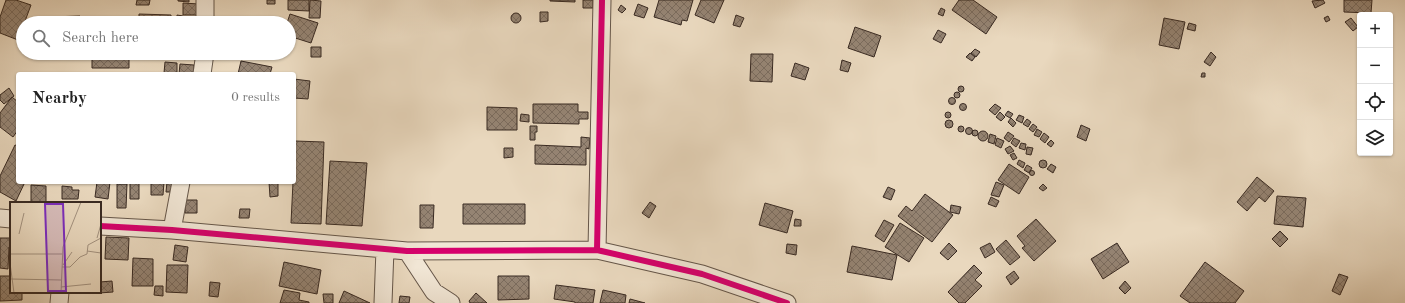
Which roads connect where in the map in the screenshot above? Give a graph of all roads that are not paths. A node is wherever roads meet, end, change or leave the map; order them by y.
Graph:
1 (205, 0) edge
2 (602, 0) edge
3 (205, 16) edge
4 (204, 60) edge
5 (202, 72) edge
6 (181, 184) edge
7 (0, 218) edge
8 (10, 219) edge
9 (101, 226) edge
10 (172, 230) junction
11 (385, 249) junction
12 (597, 250) junction
13 (407, 251) junction
14 (60, 293) edge
15 (59, 303) edge
16 (383, 303) edge
17 (451, 303) edge
18 (787, 303) edge

1 - 3 street
2 - 12 street
4 - 5 street
6 - 10 street
7 - 8 street
9 - 10 street
10 - 11 street
11 - 13 street
11 - 16 street
12 - 13 street
12 - 18 street
13 - 17 street
14 - 15 street

